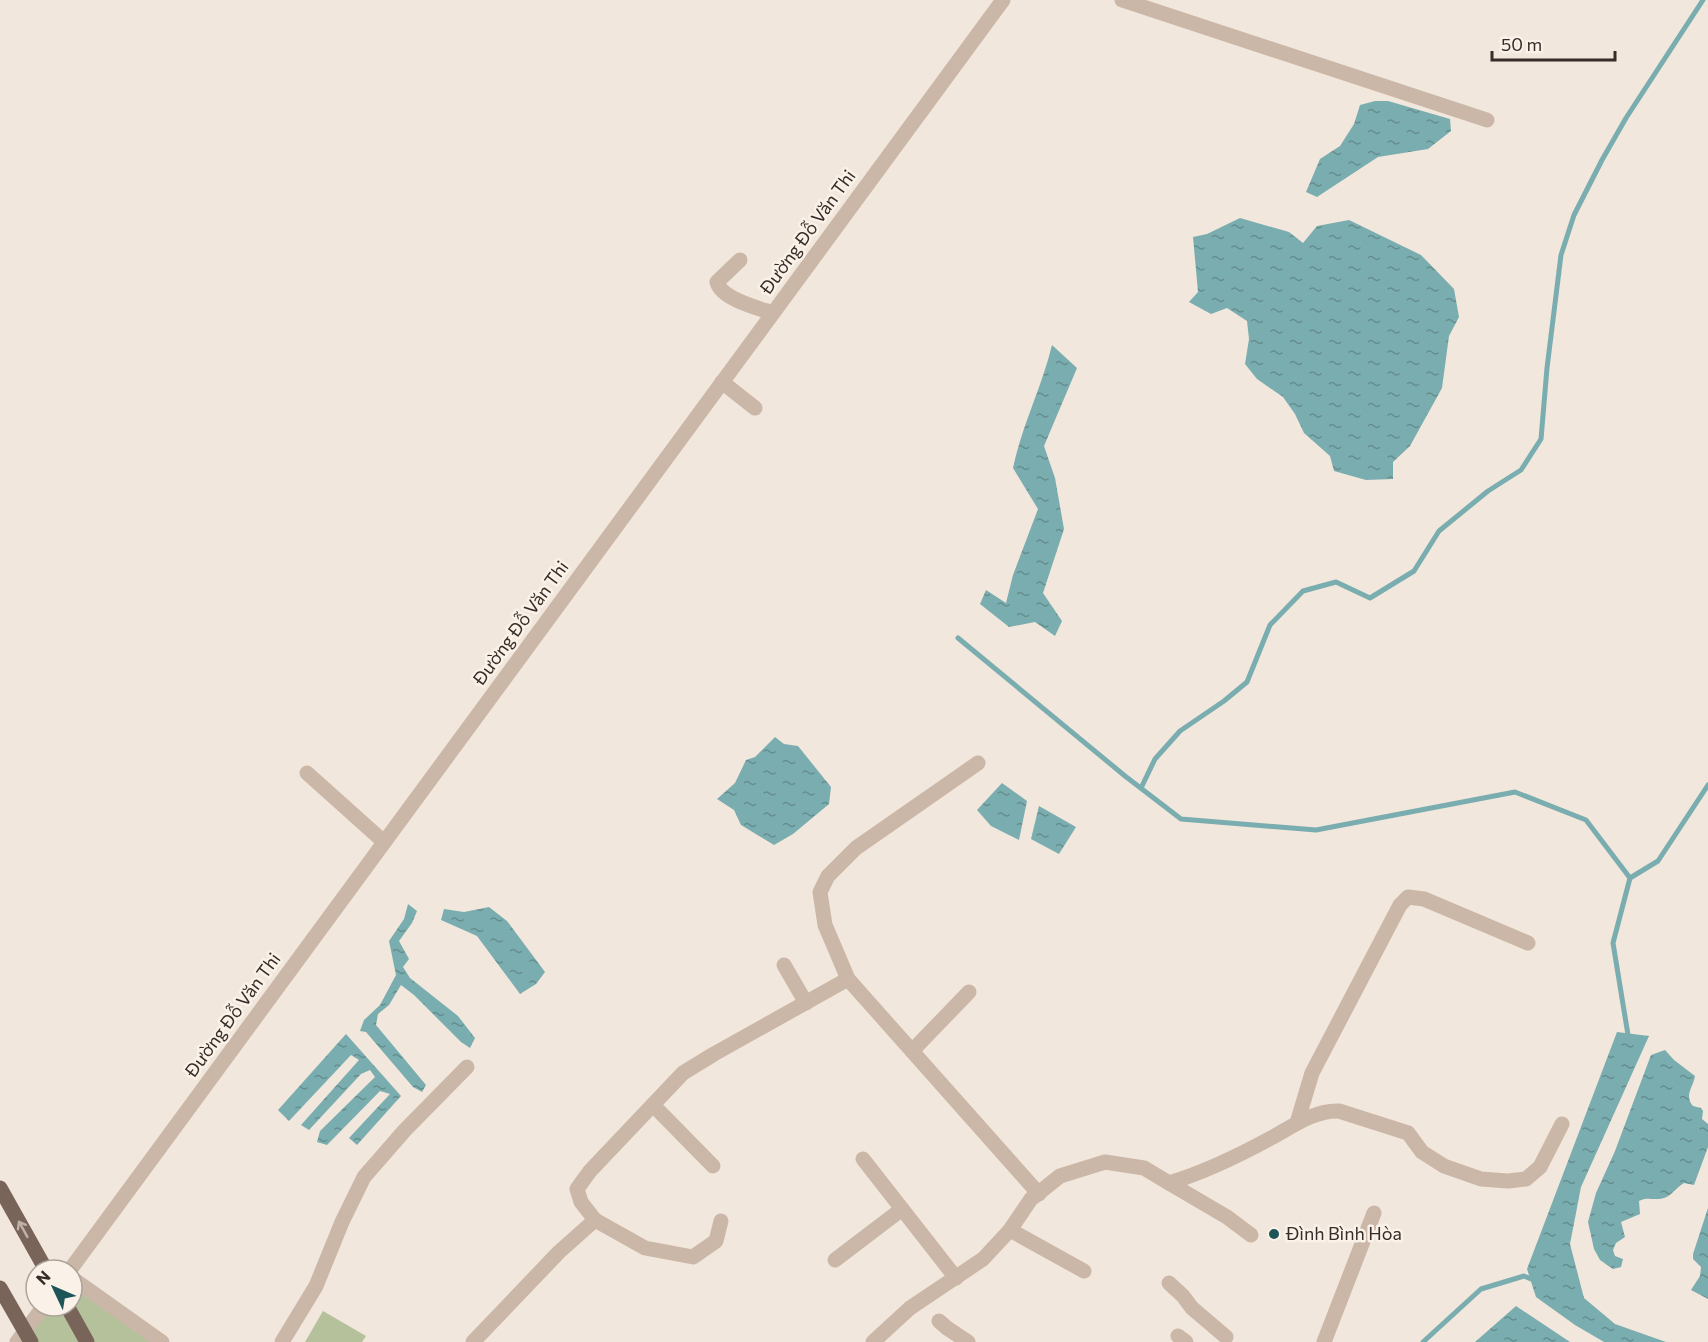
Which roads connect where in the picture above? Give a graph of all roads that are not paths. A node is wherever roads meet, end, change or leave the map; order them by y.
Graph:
1 (1003, 0) edge
2 (1122, 0) edge
3 (1487, 120) dead end
4 (740, 260) dead end
5 (773, 313) junction
6 (722, 382) junction
7 (754, 408) dead end
8 (978, 763) dead end
9 (307, 773) dead end
10 (384, 842) junction
11 (1528, 943) dead end
12 (784, 965) dead end
13 (848, 979) junction
14 (969, 992) dead end
15 (806, 1003) junction
16 (912, 1051) junction
17 (467, 1067) dead end
18 (654, 1106) junction
19 (1297, 1123) junction
20 (1562, 1124) dead end
21 (863, 1159) dead end
22 (713, 1166) dead end
23 (1169, 1183) junction
24 (0, 1188) edge
25 (1039, 1194) junction
26 (902, 1209) junction
27 (1374, 1213) dead end
28 (595, 1220) junction
29 (721, 1221) dead end
30 (1010, 1230) junction
31 (1251, 1235) dead end
32 (39, 1258) edge
33 (79, 1258) edge
34 (835, 1260) dead end
35 (1084, 1271) dead end
36 (956, 1278) junction
37 (1169, 1283) dead end
38 (84, 1287) edge
39 (0, 1288) edge
40 (37, 1318) edge
41 (74, 1318) edge
42 (939, 1321) dead end
43 (1227, 1336) edge
44 (25, 1338) edge
45 (87, 1342) edge
46 (162, 1342) edge
47 (282, 1342) edge
48 (473, 1342) edge
49 (873, 1342) edge
50 (968, 1342) edge
51 (1324, 1342) edge

1 - 5 street, Đường Đỗ Văn Thi
2 - 3 street
4 - 5 street
5 - 6 street, Đường Đỗ Văn Thi
6 - 7 street
6 - 10 street, Đường Đỗ Văn Thi
8 - 13 street
9 - 10 street
10 - 33 street, Đường Đỗ Văn Thi
11 - 19 street
12 - 15 street
13 - 15 street
13 - 16 street
14 - 16 street
15 - 18 street
16 - 25 street
17 - 47 street
18 - 22 street
18 - 28 street
19 - 20 street
19 - 23 street
21 - 26 street
23 - 25 street
23 - 31 street
32 -> 24 main road
25 - 30 street
26 - 34 street
26 - 36 street
27 - 51 street
28 - 29 street
28 - 48 street
30 - 35 street
30 - 36 street
36 - 49 street
37 - 43 street
38 - 46 street
39 - 44 main road
40 - 44 street
41 - 45 main road
42 - 50 street

